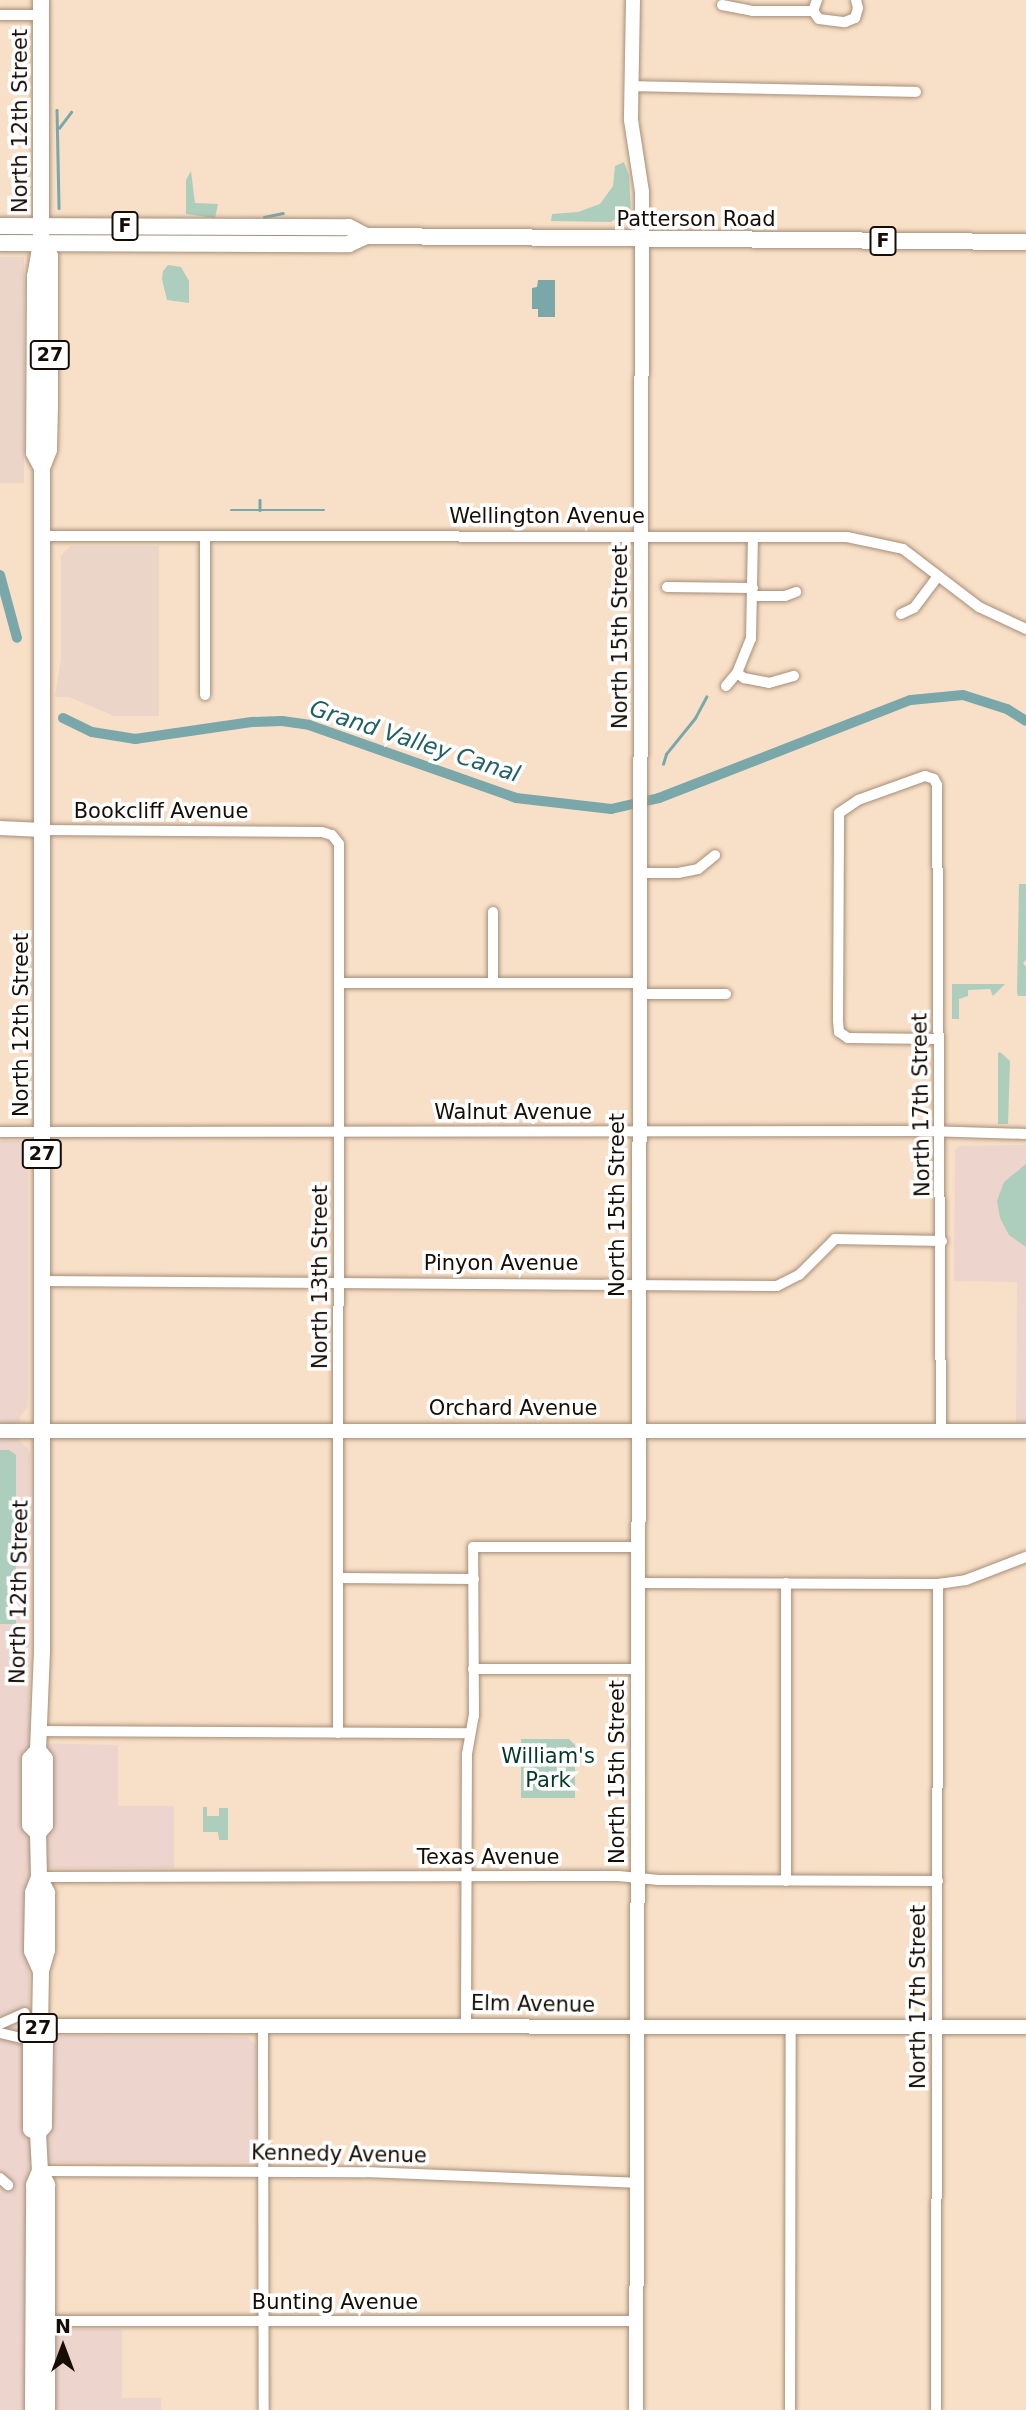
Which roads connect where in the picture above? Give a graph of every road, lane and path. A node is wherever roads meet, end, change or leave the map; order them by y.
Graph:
1 (633, 0) edge
2 (856, 0) edge
3 (722, 5) dead end
4 (752, 6) edge
5 (815, 6) edge
6 (41, 8) edge
7 (0, 15) edge
8 (631, 86) junction
9 (916, 92) dead end
10 (0, 226) edge
11 (41, 226) junction
12 (209, 227) junction
13 (366, 236) junction
14 (642, 240) junction
15 (1026, 242) edge
16 (0, 243) edge
17 (41, 243) junction
18 (209, 244) junction
19 (42, 536) junction
20 (205, 536) junction
21 (642, 536) junction
22 (753, 537) junction
23 (938, 576) junction
24 (667, 587) dead end
25 (753, 592) junction
26 (796, 592) dead end
27 (901, 614) dead end
28 (1026, 629) edge
29 (737, 674) junction
30 (794, 676) dead end
31 (726, 686) dead end
32 (205, 695) dead end
33 (0, 828) edge
34 (42, 830) junction
35 (322, 832) joint
36 (715, 855) dead end
37 (640, 873) junction
38 (493, 912) dead end
39 (340, 983) junction
40 (493, 983) junction
41 (638, 989) junction
42 (726, 994) dead end
43 (938, 1039) junction
44 (340, 1131) junction
45 (0, 1132) edge
46 (42, 1132) junction
47 (638, 1132) junction
48 (939, 1132) junction
49 (1026, 1134) edge
50 (942, 1241) junction
51 (42, 1280) junction
52 (339, 1281) junction
53 (638, 1283) junction
54 (339, 1429) junction
55 (638, 1429) junction
56 (0, 1431) edge
57 (41, 1431) junction
58 (941, 1431) junction
59 (1026, 1431) edge
60 (639, 1547) junction
61 (1026, 1557) edge
62 (339, 1578) junction
63 (474, 1579) junction
64 (639, 1583) junction
65 (786, 1583) junction
66 (938, 1584) junction
67 (474, 1669) junction
68 (638, 1669) junction
69 (38, 1731) junction
70 (338, 1733) junction
71 (470, 1734) junction
72 (466, 1876) junction
73 (39, 1877) junction
74 (638, 1878) junction
75 (786, 1881) junction
76 (937, 1881) junction
77 (25, 2013) dead end
78 (0, 2024) edge
79 (466, 2024) junction
80 (791, 2025) junction
81 (40, 2026) junction
82 (263, 2026) junction
83 (636, 2027) junction
84 (937, 2027) junction
85 (1026, 2027) edge
86 (0, 2033) edge
87 (26, 2039) dead end
88 (40, 2171) junction
89 (263, 2171) junction
90 (636, 2183) junction
91 (40, 2321) junction
92 (263, 2321) junction
93 (636, 2321) junction
94 (33, 2410) edge
95 (47, 2410) edge
96 (264, 2410) edge
97 (636, 2410) edge
98 (790, 2410) edge
99 (936, 2410) edge

1 - 8 street, North 15th Street
2 - 5 street
3 - 4 street
4 - 5 street
6 - 7 street
6 - 11 main road, North 12th Street / 27
8 - 9 street
8 - 14 street, North 15th Street
10 - 11 main road, Patterson Road / F
11 - 12 main road, Patterson Road / F
11 - 17 main road, North 12th Street / 27
12 - 13 main road, Patterson Road / F
12 - 18 main road
13 - 14 main road, Patterson Road / F
13 - 18 main road, Patterson Road / F
14 - 15 main road, Patterson Road / F
14 - 21 street, North 15th Street
16 - 17 main road, Patterson Road / F
17 - 18 main road, Patterson Road / F
17 - 19 main road, North 12th Street / 27
19 - 20 street, Wellington Avenue
19 - 34 main road, North 12th Street / 27
20 - 21 street, Wellington Avenue
20 - 32 street
21 - 22 street, Wellington Avenue
21 - 37 street, North 15th Street
22 - 23 street, Wellington Avenue
22 - 25 street
23 - 27 street
23 - 28 street, Wellington Avenue
24 - 25 street
25 - 26 street
25 - 29 street
29 - 30 street
29 - 31 street
33 - 34 street, Bookcliff Avenue
34 - 35 street, Bookcliff Avenue
34 - 46 main road, North 12th Street / 27
35 - 39 street, North 13th Street
36 - 37 street
37 - 41 street, North 15th Street
38 - 40 street
39 - 40 street
39 - 44 street, North 13th Street
40 - 41 street
41 - 42 street
41 - 47 street, North 15th Street
43 - 43 street, North 17th Street
43 - 48 street, North 17th Street
44 - 46 street, Walnut Avenue
44 - 47 street, Walnut Avenue
44 - 52 street, North 13th Street
45 - 46 street, Walnut Avenue
46 - 51 main road, North 12th Street / 27
47 - 48 street, Walnut Avenue
47 - 53 street, North 15th Street
48 - 49 street, Walnut Avenue
48 - 50 street, North 17th Street
50 - 53 street, Pinyon Avenue
50 - 58 street, North 17th Street
51 - 52 street, Pinyon Avenue
51 - 57 main road, North 12th Street / 27
52 - 53 street, Pinyon Avenue
52 - 54 street, North 13th Street
53 - 55 street, North 15th Street
54 - 55 street, Orchard Avenue
54 - 57 street, Orchard Avenue
54 - 62 street, North 13th Street
55 - 58 street, Orchard Avenue
55 - 60 street, North 15th Street
56 - 57 street, Orchard Avenue
57 - 69 main road, North 12th Street / 27
58 - 59 street, Orchard Avenue
60 - 63 street
60 - 64 street, North 15th Street
61 - 66 street
62 - 63 street
62 - 70 street, North 13th Street
63 - 67 street
64 - 65 street
64 - 68 street, North 15th Street
65 - 66 street
65 - 75 street
66 - 76 street, North 17th Street
67 - 68 street
67 - 71 street
68 - 74 street, North 15th Street
69 - 70 street
69 - 73 main road, North 12th Street / 27
70 - 71 street
71 - 72 street
72 - 73 street, Texas Avenue
72 - 74 street, Texas Avenue
72 - 79 street
73 - 81 main road, North 12th Street / 27
74 - 75 street, Texas Avenue
74 - 83 street, North 15th Street
75 - 76 street, Texas Avenue
76 - 84 street, North 17th Street
77 - 78 street
79 - 82 street, Elm Avenue
79 - 83 street, Elm Avenue
80 - 83 street, Elm Avenue
80 - 84 street, Elm Avenue
80 - 98 street
81 - 82 street, Elm Avenue
81 - 88 main road, North 12th Street / 27
82 - 89 street
83 - 90 street, North 15th Street
84 - 85 street, Elm Avenue
84 - 99 street, North 17th Street
86 - 87 street
88 - 89 street, Kennedy Avenue
88 - 91 main road, North 12th Street / 27
89 - 90 street, Kennedy Avenue
89 - 92 street
90 - 93 street, North 15th Street
91 - 92 street, Bunting Avenue
91 - 94 main road, North 12th Street / 27
91 - 95 main road, North 12th Street / 27
92 - 93 street, Bunting Avenue
92 - 96 street
93 - 97 street, North 15th Street

